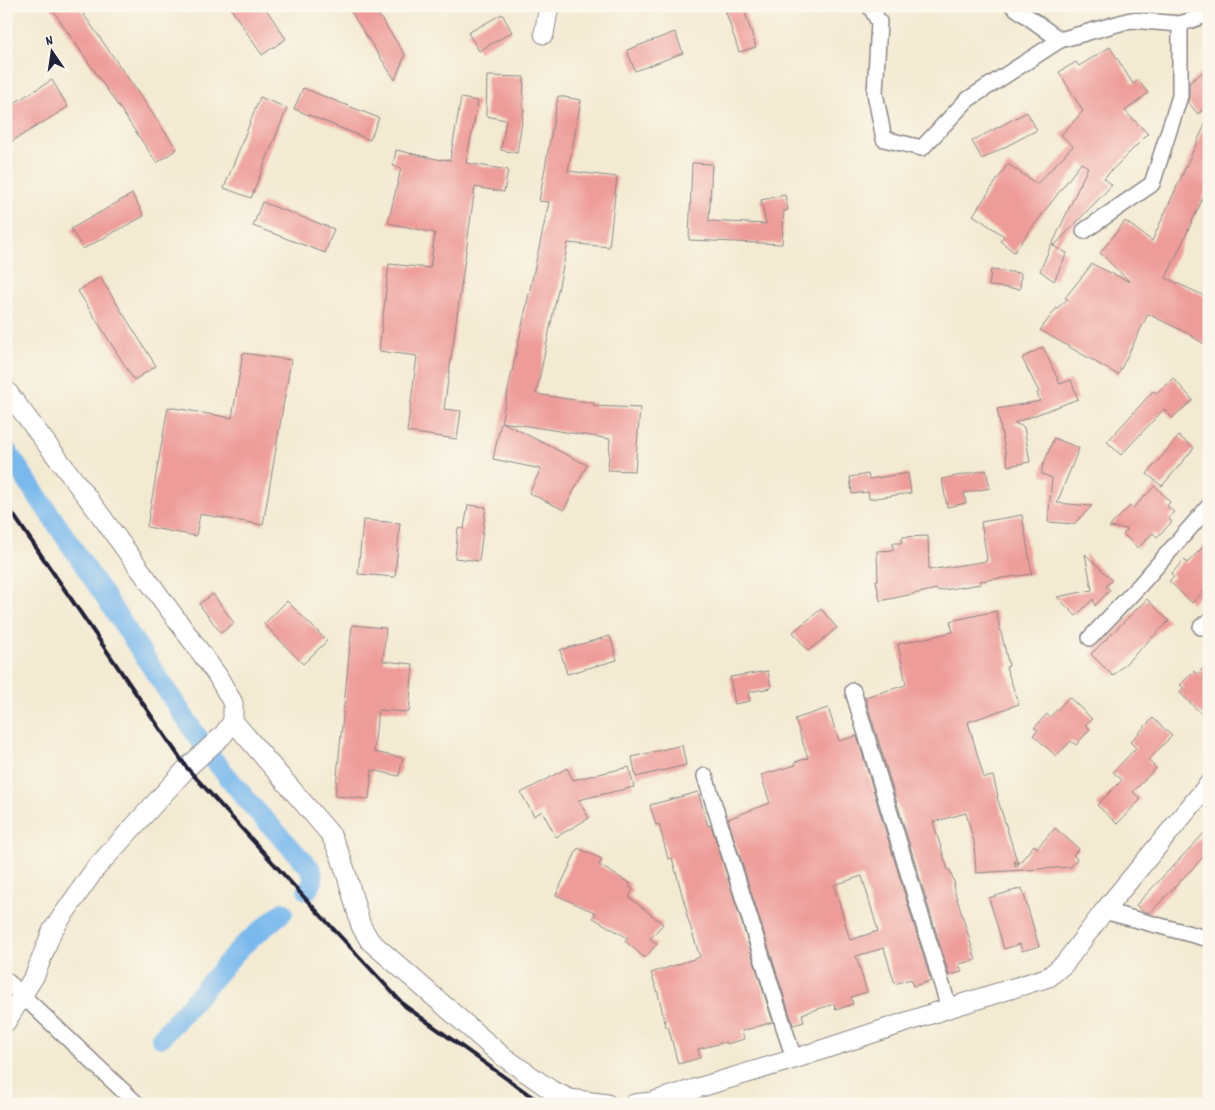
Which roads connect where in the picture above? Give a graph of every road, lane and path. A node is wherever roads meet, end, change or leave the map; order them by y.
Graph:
1 (549, 6) edge
2 (870, 6) edge
3 (1013, 6) edge
4 (1209, 14) edge
5 (1180, 24) junction
6 (544, 34) dead end
7 (1060, 40) junction
8 (1084, 231) dead end
9 (6, 390) edge
10 (1209, 506) edge
11 (1090, 638) dead end
12 (853, 691) dead end
13 (233, 721) junction
14 (705, 776) dead end
15 (1209, 784) edge
16 (1104, 911) junction
17 (1209, 939) edge
18 (6, 980) edge
19 (23, 994) junction
20 (949, 1008) junction
21 (6, 1022) edge
22 (794, 1059) junction
23 (137, 1104) edge
24 (607, 1104) edge
25 (634, 1104) edge

1 - 6 street
2 - 7 street
3 - 7 street
4 - 5 street
5 - 7 street
5 - 8 street
9 - 13 street
10 - 11 street
12 - 20 street
13 - 19 street
13 - 24 street
14 - 22 street
15 - 16 street
16 - 17 street
16 - 20 street
18 - 19 street
19 - 21 street
19 - 23 street
20 - 22 street
22 - 25 street

